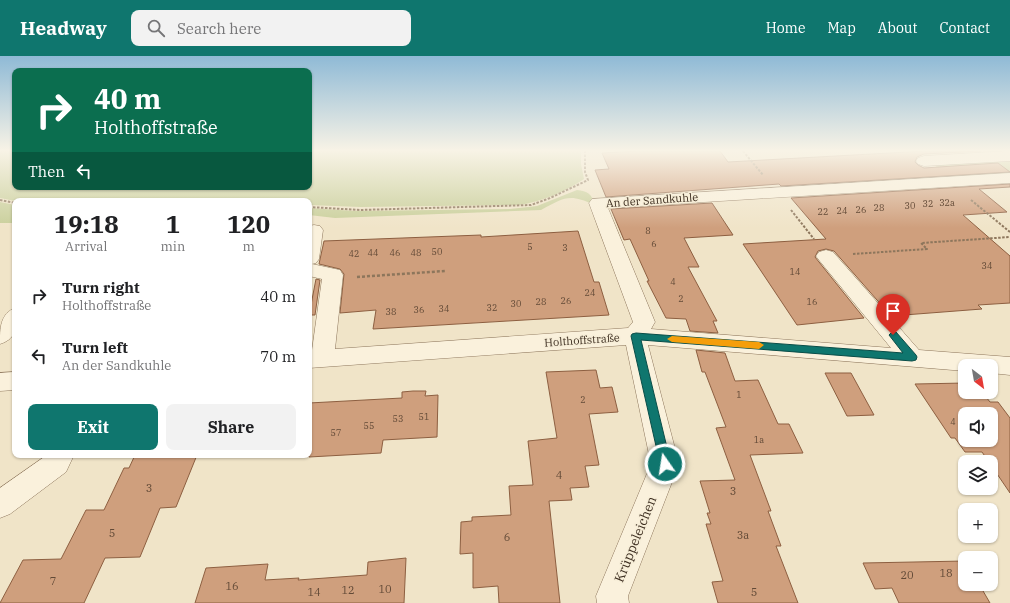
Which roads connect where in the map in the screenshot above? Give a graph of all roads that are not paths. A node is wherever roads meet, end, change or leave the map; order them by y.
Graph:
1 (942, 177) edge
2 (1010, 178) edge
3 (949, 182) junction
4 (314, 230) dead end
5 (312, 241) edge
6 (826, 256) road end
7 (312, 271) edge
8 (12, 320) edge
9 (0, 336) edge
10 (636, 336) junction
11 (912, 357) junction
12 (315, 358) edge
13 (1010, 366) edge
14 (12, 381) edge
15 (0, 382) edge
16 (59, 458) edge
17 (0, 505) edge
18 (613, 603) edge

1 - 3 street
2 - 3 street, An der Sandkuhle
3 - 10 street, An der Sandkuhle
4 - 5 street
6 - 11 street
7 - 12 street, Holthoffstraße
8 - 9 street
10 - 11 street, Holthoffstraße
10 - 12 street, Holthoffstraße
10 - 18 street, Krüppeleichen
11 - 13 street, Holthoffstraße
14 - 15 street
16 - 17 street

